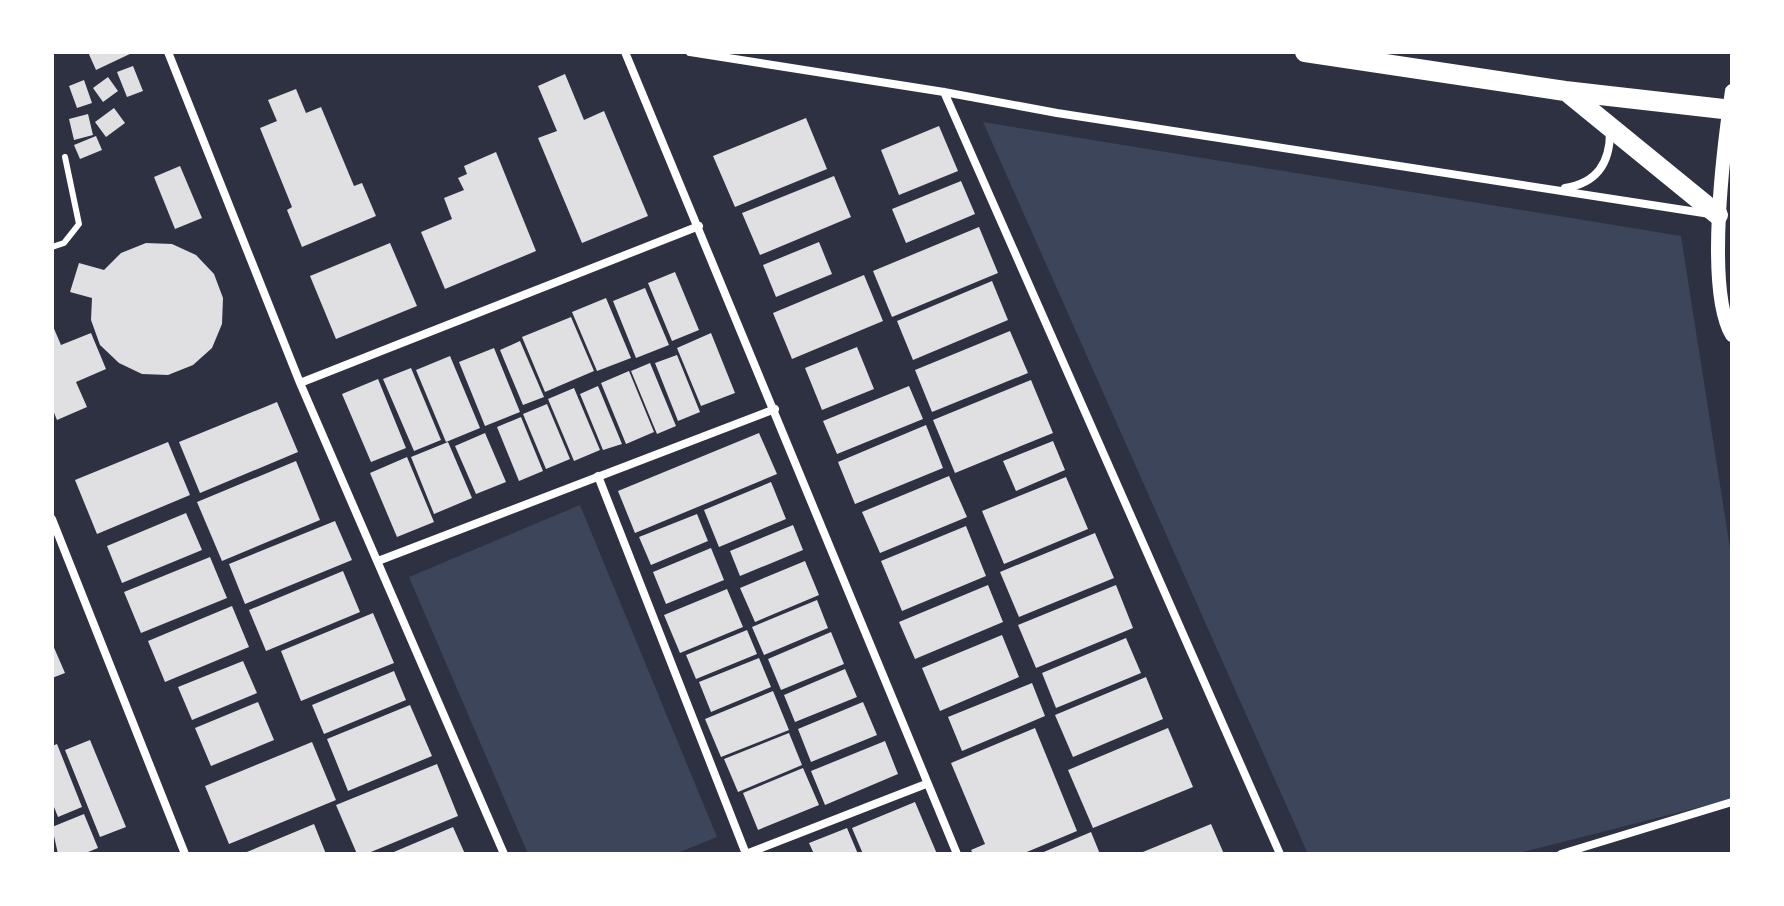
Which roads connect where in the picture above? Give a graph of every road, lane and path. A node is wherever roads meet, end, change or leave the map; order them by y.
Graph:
1 (168, 52) edge
2 (625, 52) edge
3 (690, 52) edge
4 (1305, 52) edge
5 (1565, 91) junction
6 (944, 92) junction
7 (1731, 104) edge
8 (1610, 125) junction
9 (65, 157) dead end
10 (1556, 189) junction
11 (1718, 215) junction
12 (699, 226) junction
13 (52, 247) edge
14 (1732, 335) edge
15 (300, 383) junction
16 (775, 409) junction
17 (598, 476) junction
18 (52, 519) edge
19 (378, 561) junction
20 (926, 784) junction
21 (1732, 802) edge
22 (183, 853) edge
23 (504, 854) edge
24 (746, 854) edge
25 (957, 854) edge
26 (1280, 854) edge
27 (1561, 854) edge

1 - 15 street
2 - 12 street
3 - 6 street
4 - 5 main road
5 - 7 main road
5 - 8 main road
6 - 10 street
6 - 26 street
7 - 11 street
8 - 10 street
8 - 11 main road
9 - 13 lane
10 - 11 street
11 - 14 street
12 - 15 street
12 - 16 street
15 - 19 street
16 - 17 street
16 - 20 street
17 - 19 street
17 - 24 street
18 - 22 street
19 - 23 street
20 - 24 street
20 - 25 street
21 - 27 street

